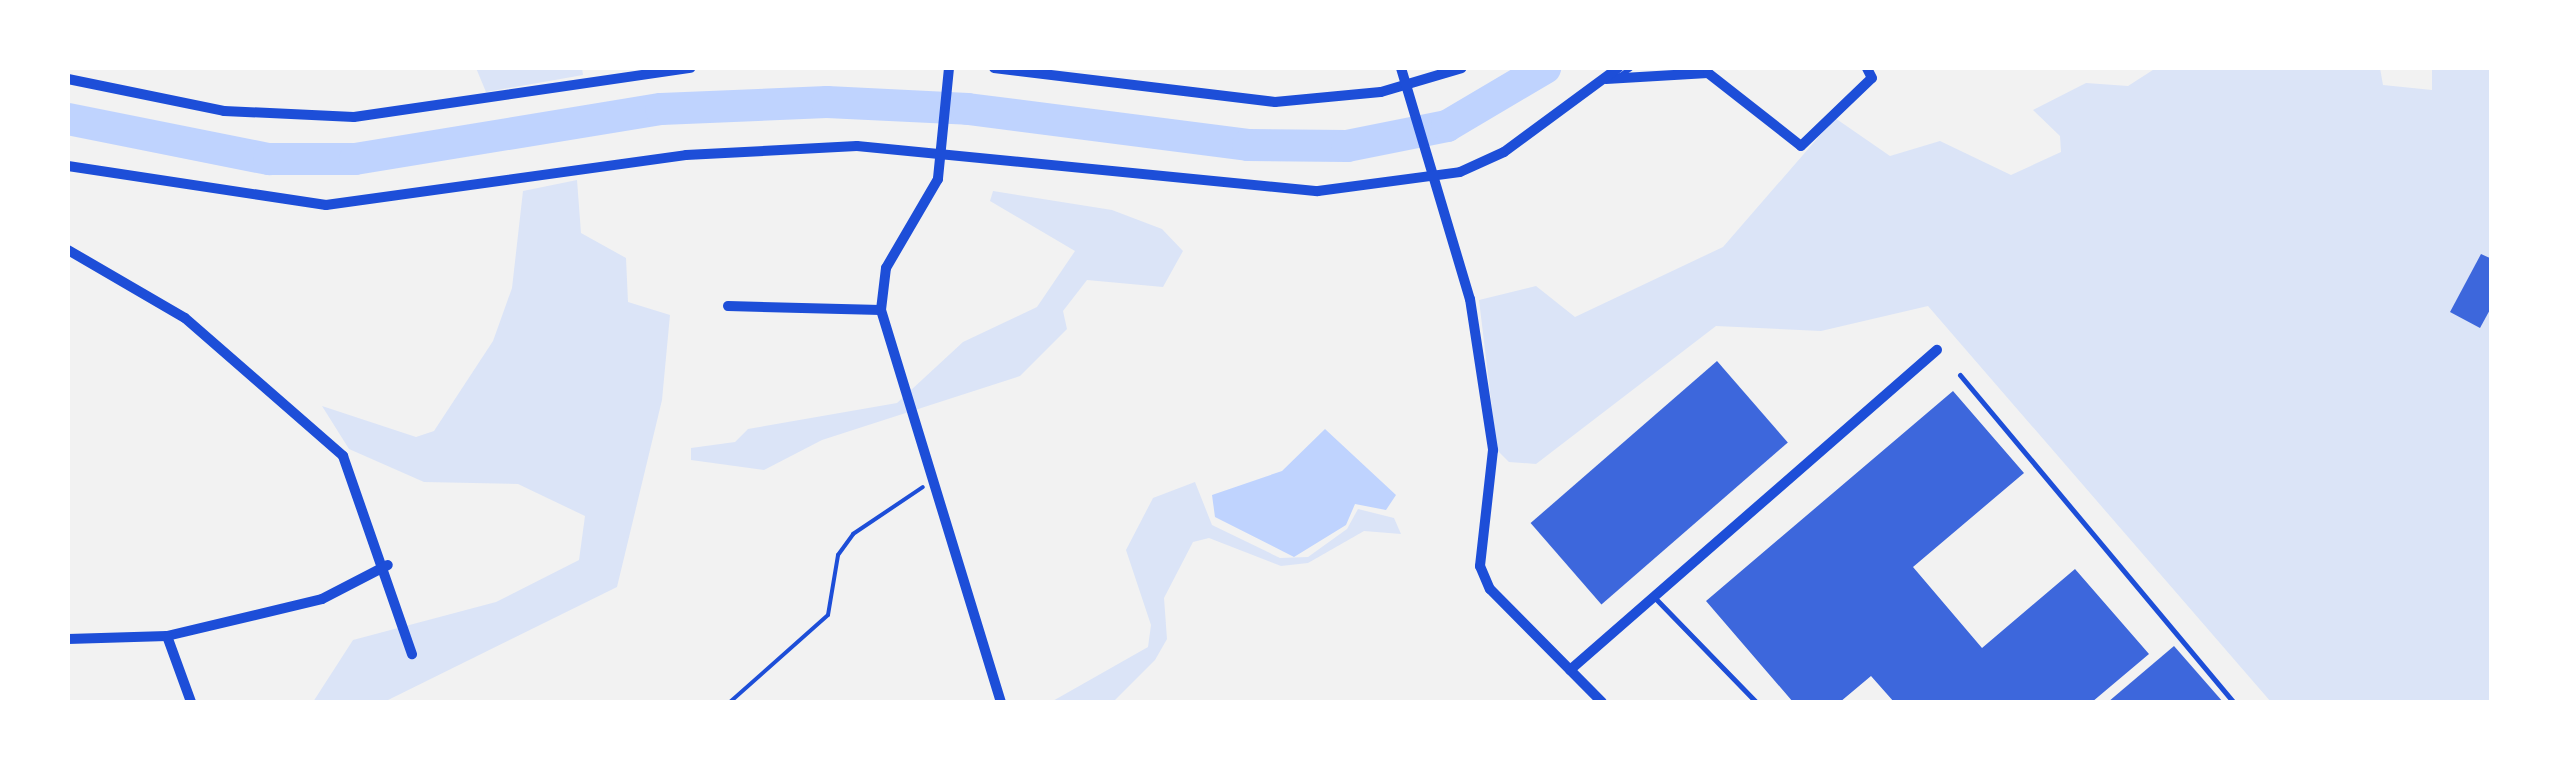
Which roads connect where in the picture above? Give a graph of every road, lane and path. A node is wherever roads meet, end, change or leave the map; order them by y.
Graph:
1 (690, 68) edge
2 (994, 68) edge
3 (1401, 68) edge
4 (1462, 68) edge
5 (1618, 68) edge
6 (1630, 68) edge
7 (1867, 68) edge
8 (949, 69) edge
9 (68, 79) edge
10 (1612, 81) junction
11 (1408, 90) junction
12 (942, 151) junction
13 (68, 166) edge
14 (1434, 177) junction
15 (68, 250) edge
16 (728, 306) dead end
17 (881, 310) junction
18 (1937, 350) dead end
19 (1960, 375) dead end
20 (934, 482) junction
21 (388, 565) junction
22 (1654, 597) junction
23 (167, 636) junction
24 (68, 639) edge
25 (412, 654) dead end
26 (1570, 670) junction
27 (191, 702) edge
28 (730, 702) edge
29 (1002, 702) edge
30 (1602, 702) edge
31 (1756, 702) edge
32 (2233, 702) edge

1 - 9 street
2 - 11 street
3 - 11 street
4 - 11 street
5 - 10 street
6 - 10 lane
7 - 10 street
8 - 12 street
10 - 14 street
11 - 14 street
12 - 13 street
12 - 14 street
12 - 17 street
14 - 26 street
15 - 21 street
16 - 17 street
17 - 20 street
18 - 22 street
19 - 32 lane
20 - 28 path
20 - 29 street
21 - 23 street
21 - 25 street
22 - 26 street
22 - 31 lane
23 - 24 street
23 - 27 street
26 - 30 street

